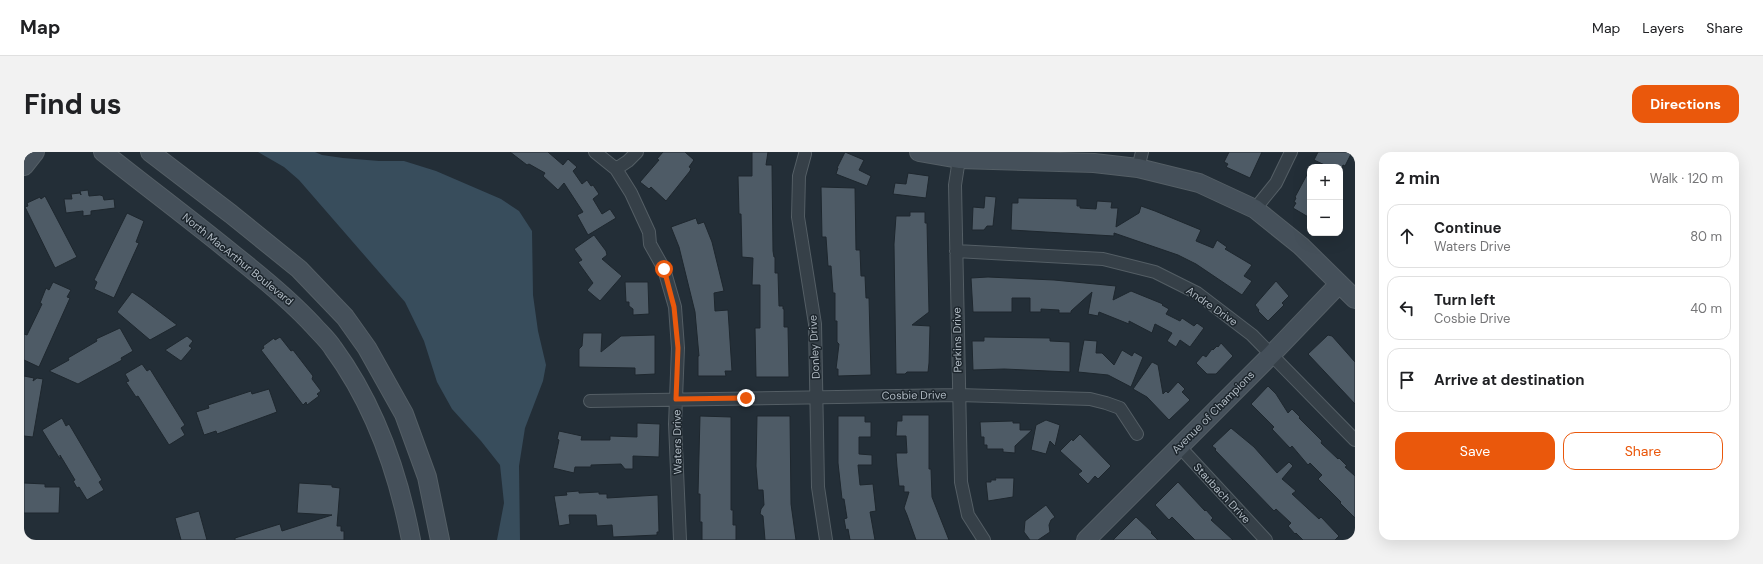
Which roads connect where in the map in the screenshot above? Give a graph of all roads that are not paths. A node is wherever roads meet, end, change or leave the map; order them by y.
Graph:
1 (35, 152) edge
2 (103, 152) edge
3 (150, 152) edge
4 (595, 152) edge
5 (637, 152) edge
6 (919, 152) edge
7 (1291, 152) edge
8 (805, 154) dead end
9 (1013, 156) edge
10 (959, 159) junction
11 (1140, 160) edge
12 (24, 166) edge
13 (616, 170) junction
14 (1255, 209) junction
15 (956, 251) junction
16 (1339, 284) junction
17 (1355, 300) edge
18 (1272, 354) junction
19 (958, 395) junction
20 (817, 396) junction
21 (676, 399) junction
22 (590, 401) dead end
23 (1137, 434) dead end
24 (1355, 440) edge
25 (1179, 446) junction
26 (411, 540) edge
27 (440, 540) edge
28 (680, 540) edge
29 (826, 540) edge
30 (984, 540) edge
31 (1086, 540) edge
32 (1266, 540) edge

1 - 12 main road
2 - 26 main road, North MacArthur Boulevard
3 - 27 main road
4 - 13 street, Waters Drive
5 - 13 street
6 - 10 main road
7 - 14 street
8 - 20 street, Donley Drive
9 - 10 main road
9 - 11 main road
10 - 15 street, Perkins Drive
11 - 14 main road
13 - 21 street, Waters Drive
14 - 16 main road
15 - 18 street, Andre Drive
15 - 19 street, Perkins Drive
16 - 17 main road
16 - 18 main road, Avenue of Champions
18 - 24 street, Andre Drive
18 - 25 main road, Avenue of Champions
19 - 20 street, Cosbie Drive
19 - 23 street, Cosbie Drive
19 - 30 street, Perkins Drive
20 - 21 street, Cosbie Drive
20 - 29 street, Donley Drive
21 - 22 street, Cosbie Drive
21 - 28 street, Waters Drive
25 - 31 main road, Avenue of Champions
25 - 32 street, Staubach Drive

